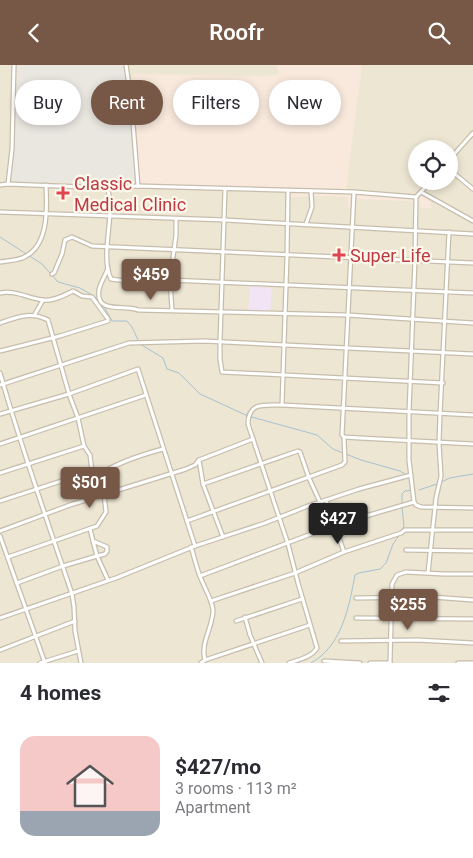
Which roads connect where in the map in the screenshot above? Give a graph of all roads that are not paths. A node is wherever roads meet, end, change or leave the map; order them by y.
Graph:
1 (14, 65) edge
2 (126, 65) edge
3 (473, 133) edge
4 (458, 150) edge
5 (458, 176) edge
6 (8, 183) junction
7 (0, 185) edge
8 (46, 185) junction
9 (138, 186) junction
10 (107, 188) junction
11 (225, 189) junction
12 (473, 189) edge
13 (288, 191) junction
14 (311, 191) junction
15 (354, 192) junction
16 (421, 192) joint
17 (416, 197) junction
18 (0, 211) edge
19 (47, 213) junction
20 (109, 216) junction
21 (176, 219) junction
22 (225, 220) junction
23 (473, 221) edge
24 (288, 223) junction
25 (306, 224) junction
26 (352, 227) junction
27 (416, 230) junction
28 (449, 232) junction
29 (473, 234) edge
30 (107, 246) junction
31 (173, 250) junction
32 (223, 251) junction
33 (287, 256) junction
34 (350, 257) junction
35 (415, 260) junction
36 (448, 261) junction
37 (0, 262) edge
38 (473, 263) edge
39 (108, 268) junction
40 (52, 274) dead end
41 (170, 280) junction
42 (222, 282) junction
43 (285, 284) junction
44 (349, 287) junction
45 (414, 290) junction
46 (447, 292) junction
47 (0, 293) edge
48 (473, 293) edge
49 (43, 301) junction
50 (172, 310) junction
51 (222, 312) junction
52 (284, 313) junction
53 (35, 315) junction
54 (347, 315) junction
55 (413, 319) junction
56 (445, 321) junction
57 (0, 323) edge
58 (473, 323) edge
59 (53, 338) junction
60 (220, 342) junction
61 (284, 345) junction
62 (346, 348) junction
63 (0, 351) edge
64 (412, 351) junction
65 (444, 353) junction
66 (473, 354) edge
67 (61, 365) junction
68 (0, 373) edge
69 (282, 375) junction
70 (344, 378) junction
71 (411, 381) junction
72 (443, 383) junction
73 (2, 384) edge
74 (69, 394) junction
75 (146, 395) junction
76 (282, 405) junction
77 (343, 409) junction
78 (12, 410) junction
79 (409, 412) junction
80 (0, 414) edge
81 (440, 414) junction
82 (473, 415) edge
83 (78, 418) junction
84 (344, 437) junction
85 (19, 438) junction
86 (253, 439) junction
87 (409, 441) junction
88 (439, 443) junction
89 (0, 444) edge
90 (473, 444) edge
91 (84, 445) junction
92 (163, 449) junction
93 (199, 460) junction
94 (28, 464) junction
95 (262, 464) junction
96 (92, 471) junction
97 (0, 473) edge
98 (172, 474) junction
99 (411, 475) junction
100 (95, 477) junction
101 (309, 478) junction
102 (203, 484) junction
103 (38, 489) junction
104 (271, 490) junction
105 (104, 494) junction
106 (326, 500) junction
107 (0, 501) edge
108 (320, 502) junction
109 (414, 502) junction
110 (435, 507) junction
111 (473, 508) edge
112 (214, 512) junction
113 (45, 514) junction
114 (280, 517) junction
115 (187, 521) junction
116 (335, 525) junction
117 (90, 529) junction
118 (433, 529) junction
119 (473, 530) edge
120 (0, 531) edge
121 (0, 536) edge
122 (223, 537) junction
123 (54, 540) junction
124 (92, 541) junction
125 (288, 543) junction
126 (193, 547) junction
127 (406, 550) dead end
128 (430, 550) junction
129 (473, 551) edge
130 (344, 552) junction
131 (6, 553) junction
132 (0, 555) edge
133 (97, 556) junction
134 (8, 557) junction
135 (63, 566) junction
136 (295, 573) junction
137 (428, 573) junction
138 (473, 574) edge
139 (200, 576) junction
140 (108, 580) junction
141 (17, 583) junction
142 (72, 594) junction
143 (391, 597) junction
144 (356, 598) dead end
145 (302, 599) junction
146 (473, 600) edge
147 (211, 601) junction
148 (26, 609) junction
149 (245, 617) junction
150 (356, 618) dead end
151 (391, 618) junction
152 (0, 619) edge
153 (473, 619) edge
154 (75, 621) junction
155 (236, 621) dead end
156 (310, 625) junction
157 (34, 636) junction
158 (391, 640) junction
159 (341, 641) dead end
160 (473, 643) edge
161 (253, 644) junction
162 (0, 650) edge
163 (78, 651) junction
164 (205, 660) junction
165 (324, 661) dead end
166 (43, 662) edge
167 (81, 663) edge
168 (201, 663) edge
169 (262, 663) edge
170 (289, 663) edge
171 (360, 663) edge
172 (370, 663) edge
173 (390, 663) edge
174 (458, 663) edge
175 (473, 663) edge

1 - 6 street
2 - 9 street
3 - 4 street
5 - 12 street
6 - 7 street
6 - 8 street
8 - 10 street
8 - 19 street
9 - 10 street
9 - 11 street
10 - 20 street
11 - 13 street
11 - 22 street
13 - 14 street
13 - 24 street
14 - 15 street
14 - 25 street
15 - 17 street
15 - 26 street
16 - 17 street
16 - 23 street
17 - 27 street
18 - 19 street
19 - 20 street
19 - 37 street
20 - 21 street
20 - 30 street
21 - 22 street
21 - 31 street
22 - 24 street
22 - 32 street
24 - 25 street
24 - 33 street
25 - 26 street
26 - 27 street
26 - 34 street
27 - 28 street
27 - 35 street
28 - 29 street
28 - 36 street
30 - 31 street
30 - 39 street
30 - 40 street
31 - 32 street
31 - 41 street
32 - 33 street
32 - 42 street
33 - 34 street
33 - 43 street
34 - 35 street
34 - 44 street
35 - 36 street
35 - 45 street
36 - 38 street
36 - 46 street
39 - 41 street
39 - 50 street
41 - 42 street
41 - 50 street
42 - 43 street
42 - 51 street
43 - 44 street
43 - 52 street
44 - 45 street
44 - 54 street
45 - 46 street
45 - 55 street
46 - 48 street
46 - 56 street
47 - 49 street
49 - 53 street
49 - 59 street
50 - 51 street
51 - 52 street
51 - 60 street
52 - 54 street
52 - 61 street
53 - 57 street
53 - 59 street
54 - 55 street
54 - 62 street
55 - 56 street
55 - 64 street
56 - 58 street
56 - 65 street
59 - 63 street
59 - 67 street
60 - 61 street
60 - 67 street
60 - 69 street
61 - 62 street
61 - 69 street
62 - 64 street
62 - 70 street
64 - 65 street
64 - 71 street
65 - 66 street
65 - 72 street
67 - 73 street
67 - 74 street
68 - 73 street
69 - 70 street
69 - 76 street
70 - 71 street
70 - 77 street
71 - 72 street
71 - 79 street
72 - 81 street
73 - 78 street
74 - 75 street
74 - 78 street
74 - 83 street
75 - 83 street
75 - 92 street
76 - 77 street
76 - 86 street
77 - 79 street
77 - 84 street
78 - 80 street
78 - 85 street
79 - 81 street
79 - 87 street
81 - 82 street
81 - 88 street
83 - 85 street
83 - 91 street
84 - 87 street
84 - 101 street
85 - 89 street
85 - 94 street
86 - 93 street
86 - 95 street
87 - 88 street
87 - 99 street
88 - 90 street
88 - 110 street
91 - 94 street
91 - 96 street
92 - 98 street
92 - 100 street
93 - 98 street
93 - 102 street
94 - 97 street
94 - 103 street
95 - 101 street
95 - 102 street
95 - 104 street
96 - 100 street
96 - 103 street
98 - 105 street
98 - 115 street
99 - 106 street
99 - 109 street
100 - 105 street
101 - 104 street
101 - 108 street
102 - 112 street
103 - 107 street
103 - 113 street
104 - 112 street
104 - 114 street
105 - 113 street
105 - 117 street
106 - 108 street
106 - 116 street
108 - 114 street
109 - 110 street
109 - 116 street
110 - 111 street
110 - 118 street
112 - 115 street
112 - 122 street
113 - 120 street
113 - 123 street
114 - 122 street
114 - 125 street
115 - 126 street
116 - 125 street
116 - 130 street
117 - 123 street
117 - 124 street
118 - 119 street
118 - 128 street
118 - 130 street
121 - 131 street
122 - 126 street
123 - 134 street
123 - 135 street
124 - 133 street
124 - 133 street
125 - 136 street
125 - 139 street
126 - 139 street
126 - 140 street
127 - 128 street
128 - 129 street
128 - 137 street
130 - 136 street
131 - 132 street
131 - 134 street
133 - 135 street
133 - 140 street
134 - 141 street
135 - 141 street
135 - 142 street
136 - 145 street
136 - 147 street
137 - 138 street
137 - 143 street
139 - 147 street
140 - 142 street
141 - 148 street
142 - 148 street
142 - 154 street
143 - 144 street
143 - 146 street
143 - 151 street
145 - 149 street
145 - 156 street
147 - 164 street
148 - 152 street
148 - 157 street
149 - 155 street
149 - 161 street
150 - 151 street
151 - 153 street
151 - 158 street
154 - 157 street
154 - 163 street
156 - 161 street
156 - 170 street
157 - 162 street
157 - 166 street
158 - 159 street
158 - 160 street
158 - 173 street
161 - 164 street
161 - 169 street
163 - 166 street
163 - 167 street
164 - 168 street
165 - 171 street
172 - 173 street
174 - 175 street

